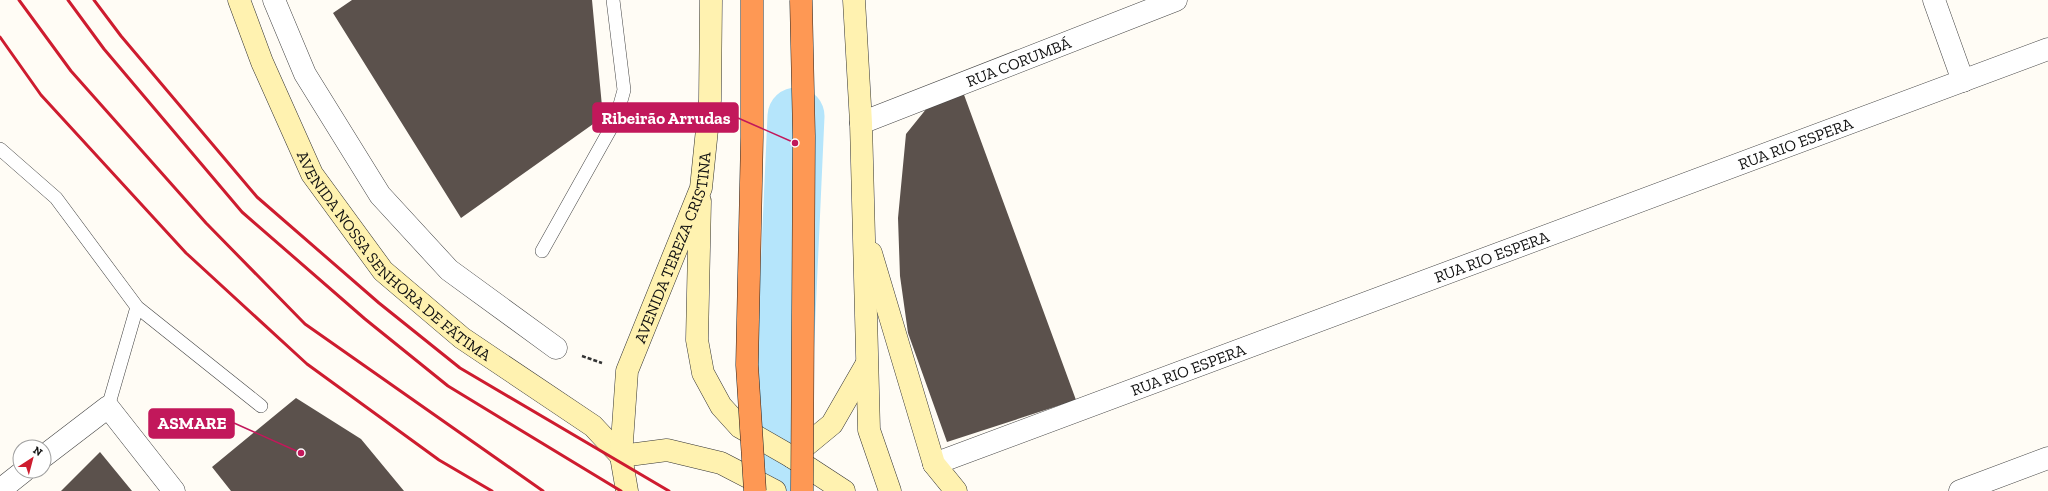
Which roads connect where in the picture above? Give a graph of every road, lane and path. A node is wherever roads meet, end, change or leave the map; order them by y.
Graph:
1 (239, 0) edge
2 (274, 0) edge
3 (613, 0) edge
4 (711, 0) edge
5 (752, 0) edge
6 (801, 0) edge
7 (854, 0) edge
8 (1176, 0) edge
9 (1934, 0) edge
10 (2048, 49) edge
11 (1963, 81) junction
12 (860, 123) junction
13 (0, 149) edge
14 (701, 188) junction
15 (863, 226) junction
16 (542, 251) dead end
17 (138, 307) junction
18 (556, 348) joint
19 (866, 365) junction
20 (627, 371) junction
21 (261, 406) dead end
22 (108, 407) junction
23 (52, 450) edge
24 (621, 456) junction
25 (792, 457) junction
26 (2048, 458) edge
27 (934, 464) junction
28 (14, 479) edge
29 (0, 490) edge
30 (174, 491) edge
31 (626, 491) edge
32 (755, 491) edge
33 (775, 491) edge
34 (802, 491) edge
35 (844, 491) edge
36 (890, 491) edge
37 (956, 491) edge
38 (1960, 491) edge

1 - 24 main road, AVENIDA NOSSA SENHORA DE FÁTIMA
2 - 18 street, AVENIDA NOSSA SENHORA DE FÁTIMA
3 - 16 lane
4 - 14 main road, AVENIDA TEREZA CRISTINA
5 - 32 highway, bridge
6 - 34 highway, bridge
7 - 12 main road
8 - 12 street, RUA CORUMBÁ
9 - 11 street
10 - 11 street, RUA RIO ESPERA
11 - 27 street, RUA RIO ESPERA
12 - 15 main road
13 - 17 lane
14 - 20 main road, AVENIDA TEREZA CRISTINA
14 - 25 main road
15 - 19 main road
15 - 27 main road
17 - 21 lane
17 - 22 lane
18 - 20 path
19 - 25 main road
19 - 36 main road
20 - 24 main road, AVENIDA TEREZA CRISTINA
22 - 23 street
22 - 30 street
24 - 31 main road, AVENIDA TEREZA CRISTINA
24 - 33 main road
25 - 35 main road
26 - 38 street
27 - 37 main road
28 - 29 street

